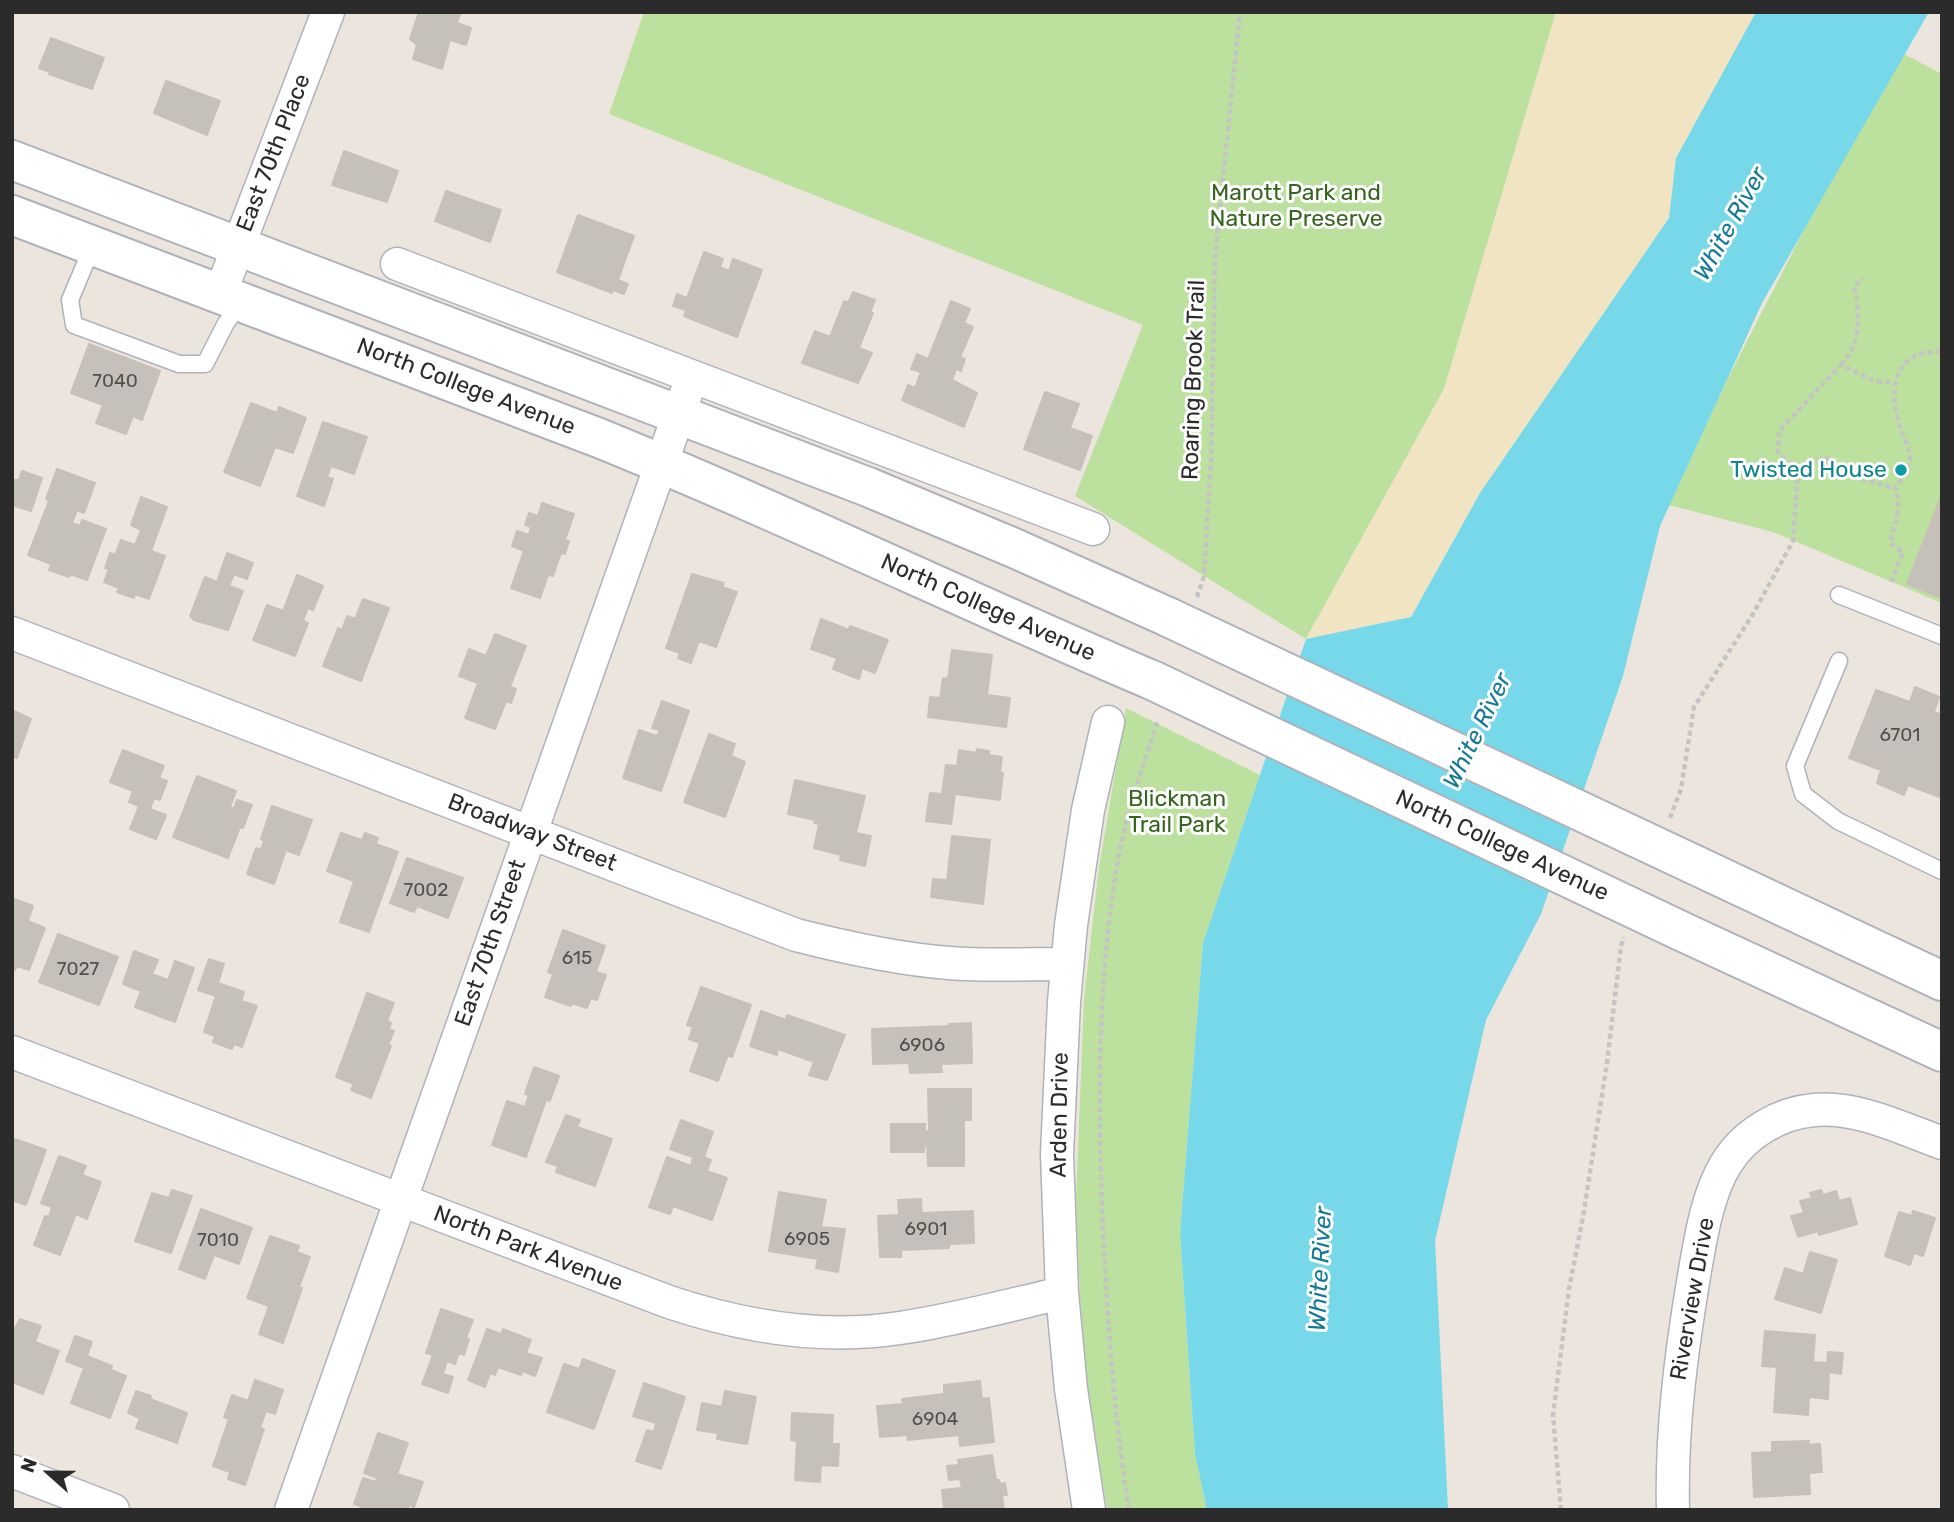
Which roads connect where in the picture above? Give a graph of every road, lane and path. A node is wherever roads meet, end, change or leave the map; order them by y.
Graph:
1 (328, 12) edge
2 (1240, 12) edge
3 (12, 160) edge
4 (12, 215) edge
5 (93, 245) junction
6 (239, 247) junction
7 (397, 264) dead end
8 (1863, 278) dead end
9 (231, 298) junction
10 (1942, 352) edge
11 (1841, 365) junction
12 (692, 377) junction
13 (1894, 383) junction
14 (678, 414) junction
15 (661, 463) junction
16 (1798, 471) junction
17 (1895, 488) junction
18 (1093, 529) dead end
19 (1793, 541) dead end
20 (1891, 582) dead end
21 (1839, 595) dead end
22 (1182, 609) junction
23 (12, 633) edge
24 (1942, 636) edge
25 (1839, 661) dead end
26 (1157, 699) junction
27 (1108, 722) dead end
28 (530, 832) junction
29 (1942, 871) edge
30 (1067, 964) junction
31 (1942, 981) edge
32 (12, 1052) edge
33 (1942, 1052) edge
34 (1942, 1143) edge
35 (400, 1200) junction
36 (1583, 1217) dead end
37 (1062, 1293) junction
38 (12, 1471) edge
39 (113, 1510) edge
40 (291, 1510) edge
41 (1089, 1510) edge
42 (1129, 1510) edge
43 (1561, 1510) edge
44 (1673, 1510) edge

1 - 6 street, East 70th Place
2 - 22 path, Roaring Brook Trail
3 - 6 main road
4 - 5 main road, North College Avenue
5 - 9 main road, North College Avenue
5 - 9 lane
6 - 9 street, East 70th Place
6 - 14 main road
7 - 12 street
8 - 11 path
9 - 15 main road, North College Avenue
10 - 13 path
11 - 13 path
11 - 16 path
12 - 14 street, East 70th Street
12 - 18 street
13 - 17 path
14 - 15 street, East 70th Street
14 - 22 main road
15 - 26 main road, North College Avenue
15 - 28 street, East 70th Street
16 - 17 path
16 - 19 path
17 - 20 path
21 - 24 lane
22 - 31 main road, bridge
23 - 28 street, Broadway Street
25 - 29 lane
26 - 33 main road, North College Avenue, bridge
26 - 42 path
27 - 30 street, Arden Drive
28 - 30 street, Broadway Street
28 - 35 street, East 70th Street
30 - 37 street, Arden Drive
32 - 35 street, North Park Avenue
34 - 44 street, Riverview Drive
35 - 37 street, North Park Avenue
35 - 40 street, East 70th Street
36 - 43 path
37 - 41 street, Arden Drive
38 - 39 street

